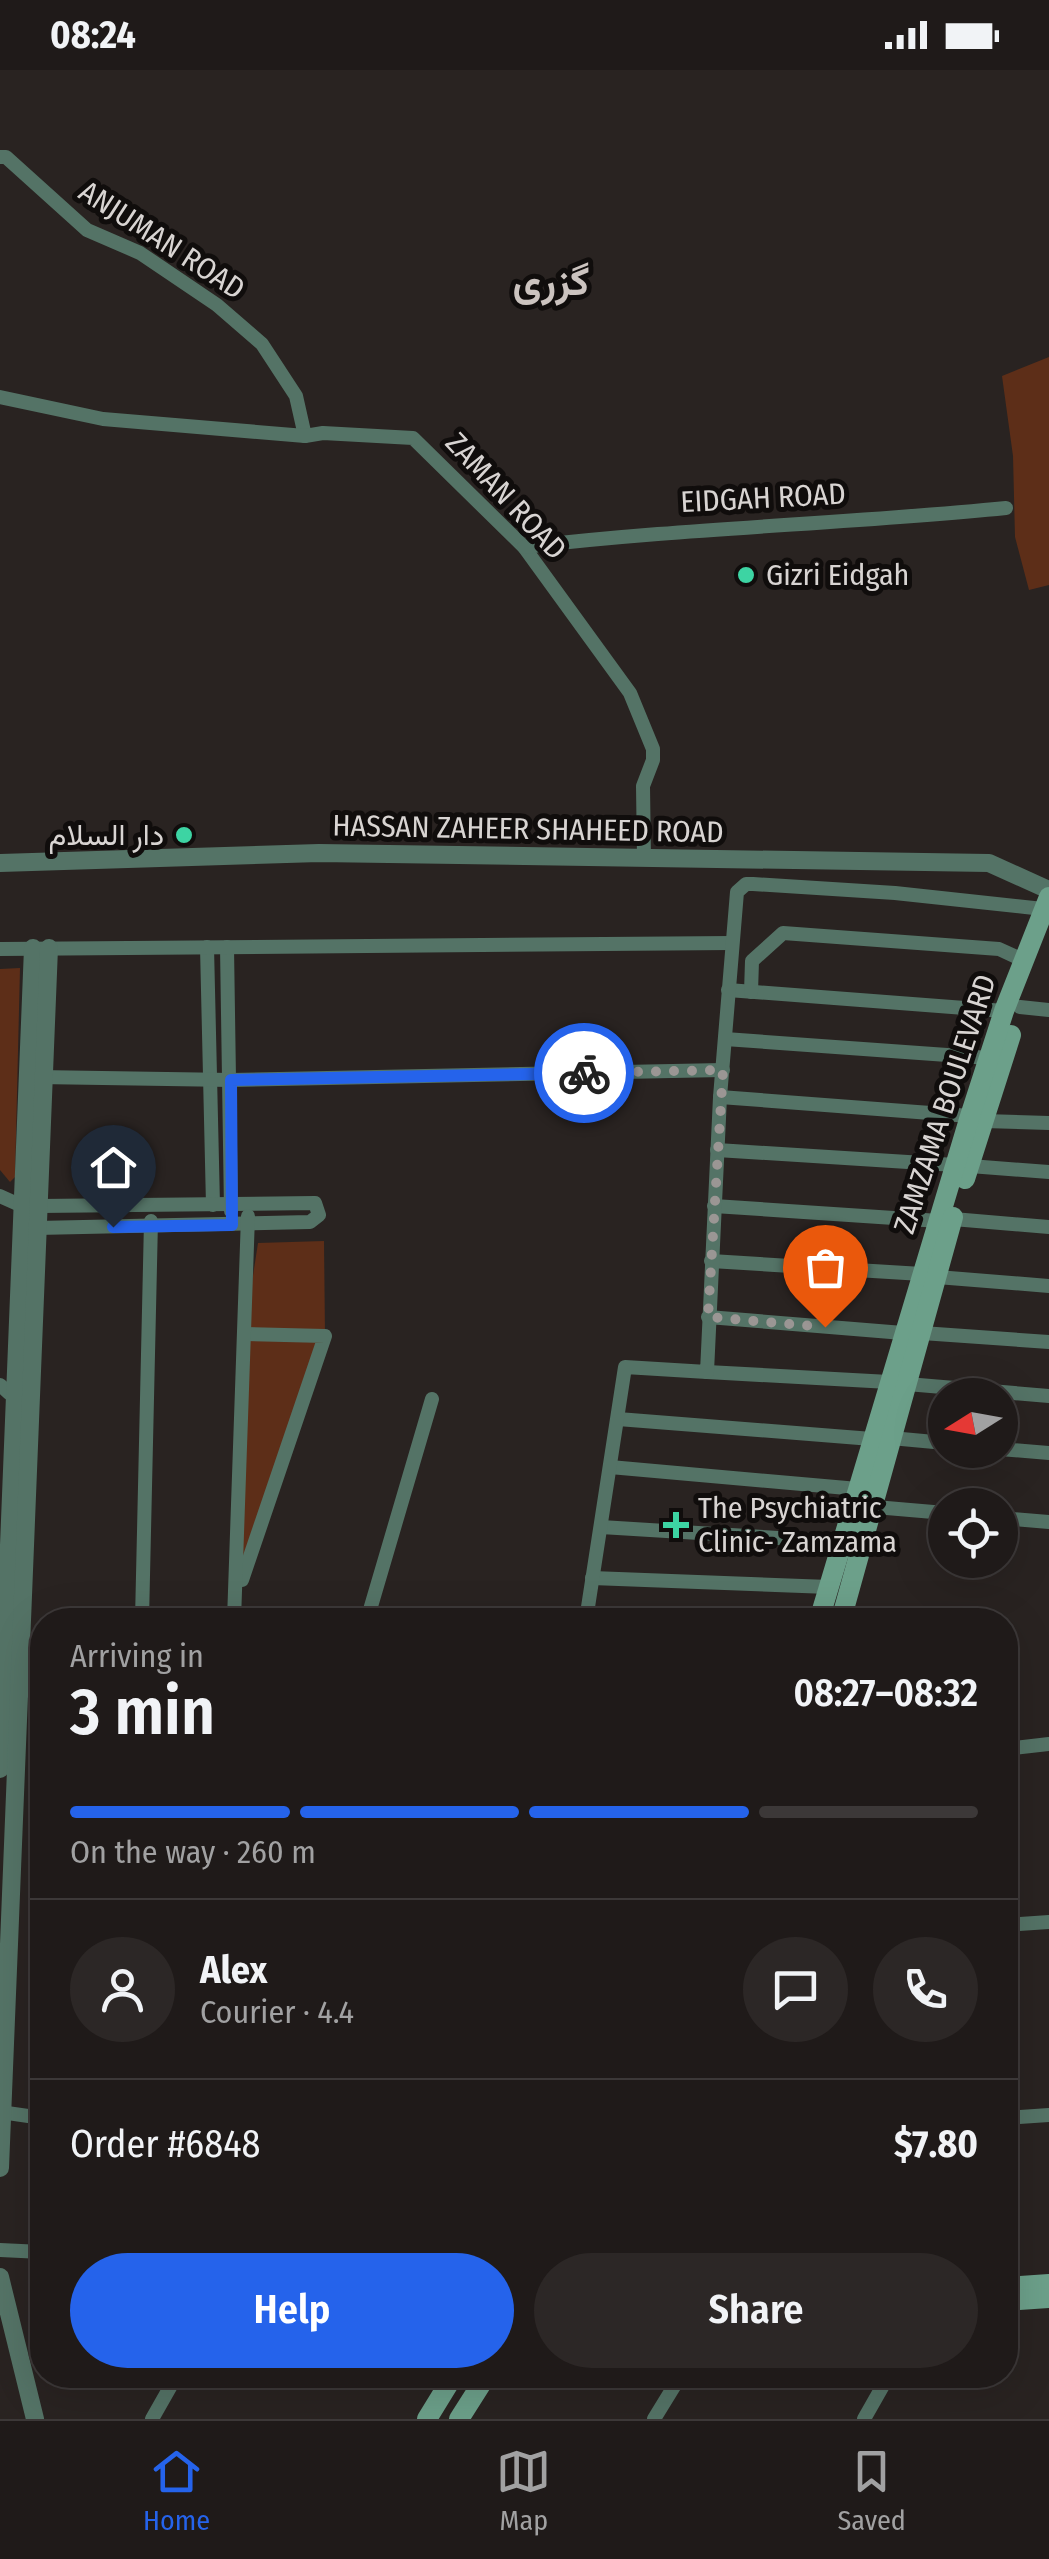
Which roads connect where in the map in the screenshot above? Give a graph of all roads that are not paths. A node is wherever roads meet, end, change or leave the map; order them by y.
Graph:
1 (0, 157) edge
2 (0, 397) edge
3 (305, 436) junction
4 (1006, 508) dead end
5 (524, 547) junction
6 (644, 858) junction
7 (0, 863) edge
8 (1047, 898) edge
9 (1049, 930) edge
10 (732, 943) junction
11 (206, 946) junction
12 (227, 947) junction
13 (41, 948) junction
14 (0, 950) edge
15 (1024, 960) junction
16 (728, 990) junction
17 (751, 992) junction
18 (1012, 1009) junction
19 (1049, 1010) edge
20 (724, 1039) junction
21 (989, 1058) junction
22 (723, 1070) junction
23 (36, 1077) junction
24 (212, 1079) junction
25 (231, 1080) junction
26 (720, 1098) junction
27 (977, 1118) junction
28 (1049, 1123) edge
29 (717, 1150) junction
30 (962, 1166) junction
31 (1049, 1172) edge
32 (0, 1196) edge
33 (213, 1205) junction
34 (231, 1205) junction
35 (248, 1205) junction
36 (30, 1206) junction
37 (714, 1206) junction
38 (152, 1207) junction
39 (946, 1220) junction
40 (232, 1225) junction
41 (248, 1225) junction
42 (151, 1227) junction
43 (1049, 1227) edge
44 (37, 1228) junction
45 (711, 1261) junction
46 (929, 1276) junction
47 (1049, 1286) edge
48 (708, 1317) junction
49 (912, 1333) junction
50 (244, 1334) junction
51 (1049, 1342) edge
52 (707, 1372) junction
53 (898, 1383) junction
54 (16, 1392) edge
55 (1049, 1396) edge
56 (432, 1399) dead end
57 (618, 1419) junction
58 (882, 1439) junction
59 (928, 1442) edge
60 (1018, 1450) edge
61 (1049, 1453) edge
62 (610, 1468) junction
63 (858, 1489) junction
64 (875, 1506) junction
65 (928, 1511) edge
66 (1018, 1519) edge
67 (1049, 1522) edge
68 (601, 1526) junction
69 (843, 1542) junction
70 (592, 1578) junction
71 (829, 1587) junction
72 (237, 1596) junction
73 (14, 1608) junction
74 (142, 1608) edge
75 (236, 1608) edge
76 (371, 1608) edge
77 (588, 1608) edge
78 (823, 1608) edge
79 (845, 1608) edge
80 (19, 1690) junction
81 (30, 1690) edge
82 (1049, 1744) edge
83 (1018, 1748) edge
84 (0, 1769) edge
85 (8, 1794) edge
86 (1049, 1922) edge
87 (1018, 1924) edge
88 (4, 2020) edge
89 (2, 2112) edge
90 (1049, 2115) edge
91 (30, 2116) edge
92 (1018, 2117) edge
93 (0, 2168) edge
94 (0, 2250) edge
95 (30, 2251) edge
96 (0, 2277) edge
97 (1049, 2284) edge
98 (1018, 2286) edge
99 (1049, 2298) edge
100 (1018, 2300) edge
101 (170, 2388) edge
102 (446, 2388) edge
103 (478, 2388) edge
104 (673, 2388) edge
105 (882, 2388) edge
106 (35, 2419) edge
107 (152, 2419) edge
108 (427, 2419) edge
109 (459, 2419) edge
110 (654, 2419) edge
111 (864, 2419) edge

1 - 3 street, ANJUMAN ROAD
2 - 3 street, ZAMAN ROAD
3 - 5 street, ZAMAN ROAD
4 - 5 street, EIDGAH ROAD
5 - 6 street, ZAMAN ROAD
6 - 7 street, HASSAN ZAHEER SHAHEED ROAD
6 - 8 street, HASSAN ZAHEER SHAHEED ROAD
8 - 10 street
8 - 15 main road, ZAMZAMA BOULEVARD
9 - 18 main road, ZAMZAMA BOULEVARD
10 - 12 street
10 - 16 street
11 - 12 street
11 - 13 street
11 - 24 street
12 - 25 street
13 - 14 street
13 - 23 street
15 - 17 street
15 - 18 main road, ZAMZAMA BOULEVARD
16 - 17 street
16 - 20 street
17 - 18 street
18 - 19 street
18 - 21 main road, ZAMZAMA BOULEVARD
18 - 27 main road, ZAMZAMA BOULEVARD
20 - 21 street
20 - 22 street
21 - 27 main road, ZAMZAMA BOULEVARD
22 - 25 street
22 - 26 street
23 - 24 street
23 - 36 street
24 - 25 street
24 - 33 street
25 - 34 street
26 - 27 street
26 - 29 street
27 - 28 street
27 - 30 main road, ZAMZAMA BOULEVARD
29 - 30 street
29 - 37 street
30 - 31 street
30 - 39 main road, ZAMZAMA BOULEVARD
32 - 36 street
33 - 34 street
33 - 38 street
34 - 35 street
34 - 40 street
35 - 41 street
35 - 41 street
36 - 38 street
36 - 44 street
36 - 54 street
37 - 39 street
37 - 45 street
38 - 42 street
39 - 43 street
39 - 46 main road, ZAMZAMA BOULEVARD
40 - 41 street
40 - 42 street
41 - 50 street
42 - 44 street
42 - 74 street
44 - 54 street
45 - 46 street
45 - 48 street
46 - 47 street
46 - 49 main road, ZAMZAMA BOULEVARD
48 - 49 street
48 - 52 street
49 - 51 street
49 - 53 main road, ZAMZAMA BOULEVARD
50 - 72 street
50 - 72 street
52 - 53 street
52 - 57 street
53 - 55 street
53 - 58 main road, ZAMZAMA BOULEVARD
54 - 73 street
56 - 76 street
57 - 58 street
57 - 62 street
58 - 59 street
58 - 63 main road, ZAMZAMA BOULEVARD
58 - 64 main road, ZAMZAMA BOULEVARD
60 - 61 street
62 - 63 street
62 - 68 street
63 - 69 main road, ZAMZAMA BOULEVARD
64 - 65 street
64 - 79 main road, ZAMZAMA BOULEVARD
66 - 67 street
68 - 69 street
68 - 70 street
69 - 71 main road, ZAMZAMA BOULEVARD
70 - 71 street
70 - 77 street
71 - 78 main road, ZAMZAMA BOULEVARD
72 - 75 street
73 - 80 street
73 - 84 street
80 - 81 street
80 - 85 street
82 - 83 street
85 - 88 street
86 - 87 street
88 - 89 street
89 - 91 street
89 - 93 street
90 - 92 street
94 - 95 street
96 - 106 street
97 - 98 main road
99 - 100 main road
101 - 107 street
102 - 108 main road
103 - 109 main road
104 - 110 street
105 - 111 street

